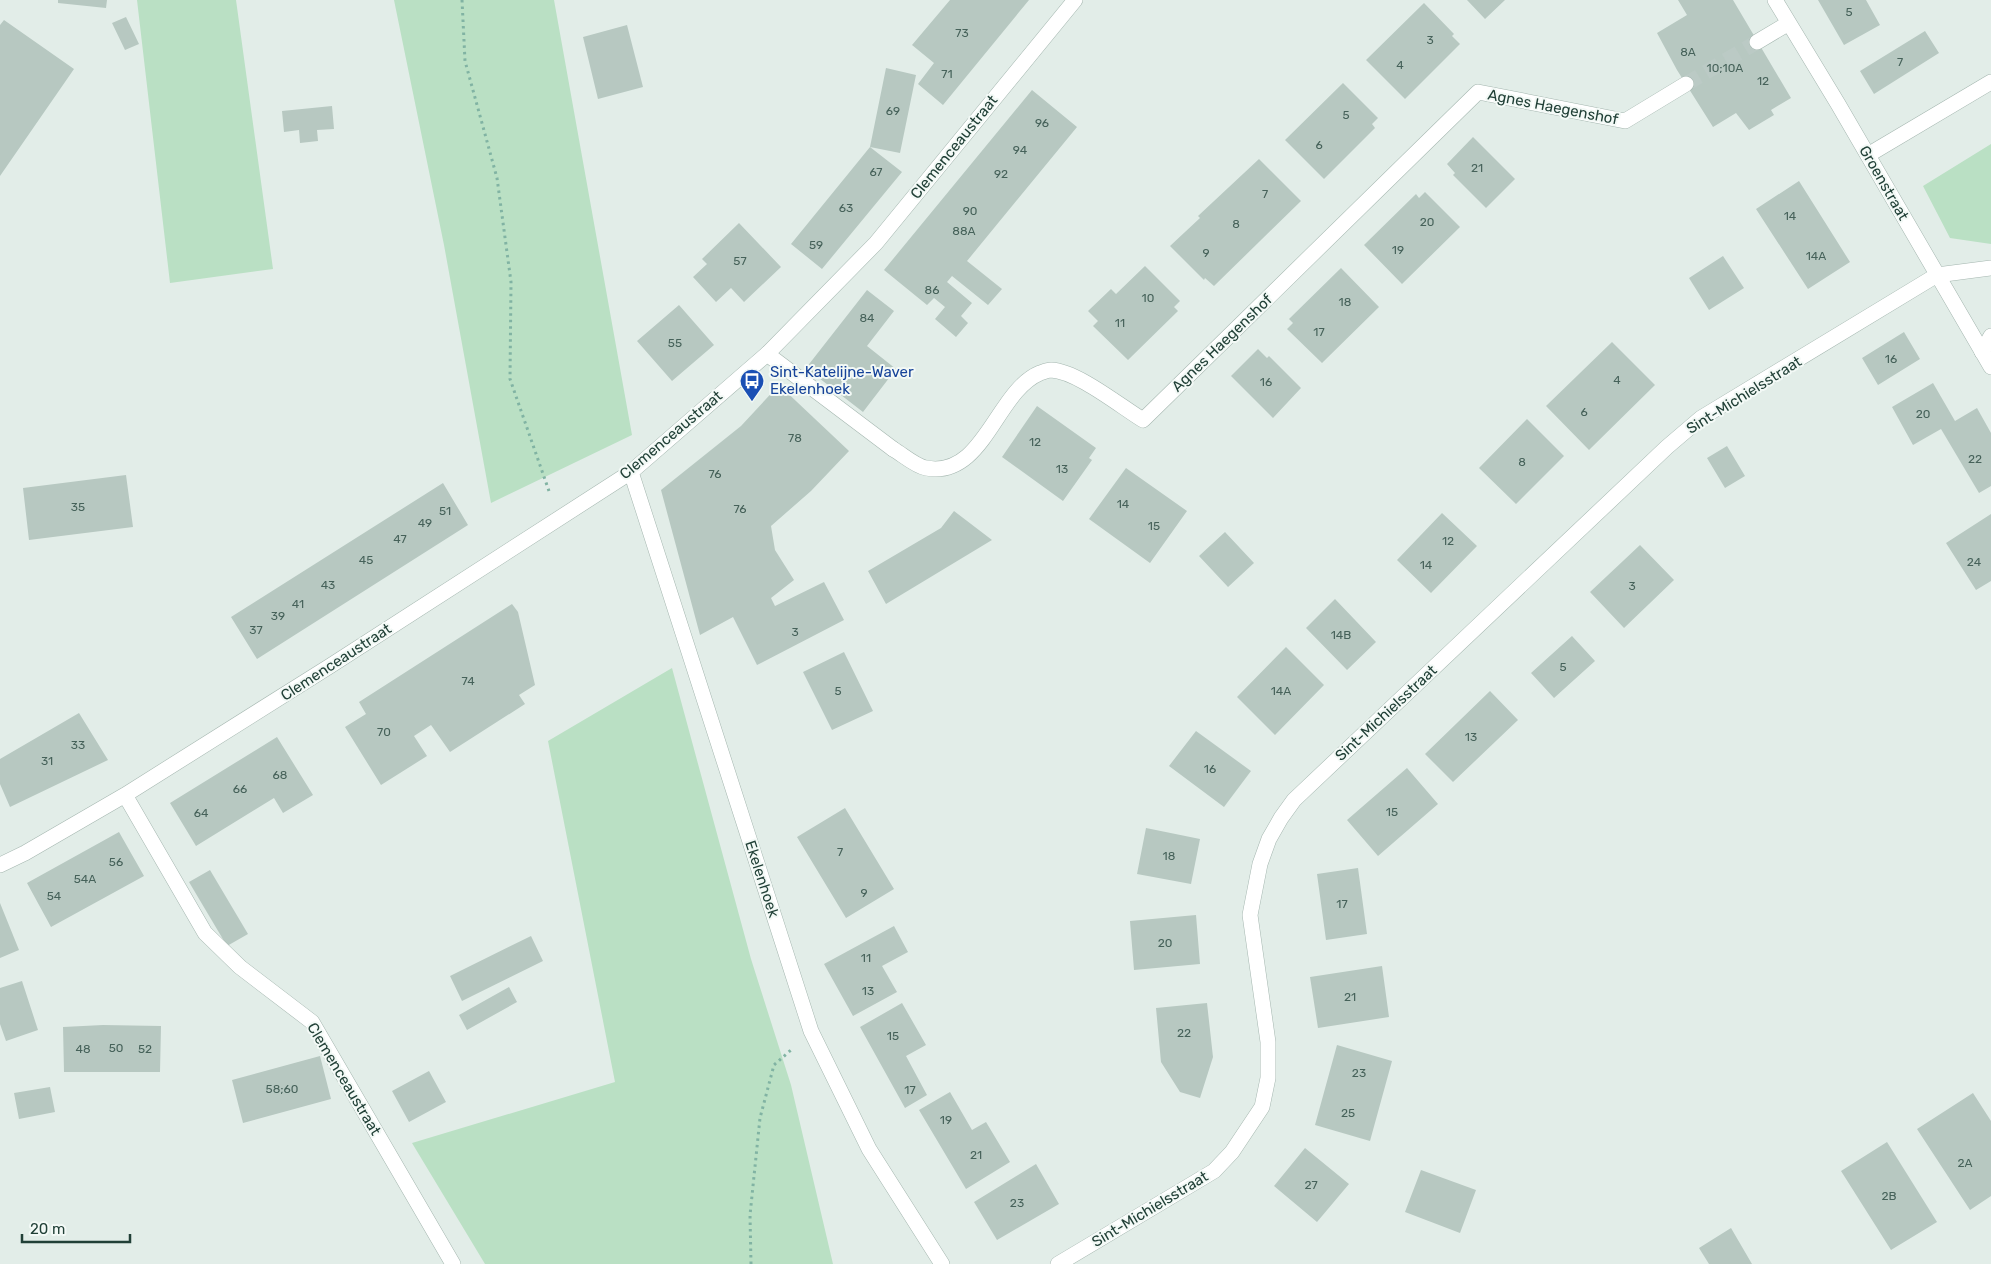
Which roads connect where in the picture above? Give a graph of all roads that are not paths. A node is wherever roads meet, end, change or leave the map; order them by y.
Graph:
1 (1075, 0) edge
2 (1775, 0) edge
3 (1789, 23) junction
4 (1758, 42) tunnel mouth
5 (1991, 82) edge
6 (1686, 84) tunnel mouth
7 (1868, 155) junction
8 (1991, 268) edge
9 (1937, 275) junction
10 (1991, 336) edge
11 (1982, 352) junction
12 (767, 354) junction
13 (1991, 368) edge
14 (631, 472) junction
15 (124, 795) junction
16 (0, 865) edge
17 (453, 1264) edge
18 (942, 1264) edge
19 (1058, 1264) edge

1 - 12 street, Clemenceaustraat
2 - 3 street, Groenstraat
3 - 4 street
3 - 7 street, Groenstraat
5 - 7 street
6 - 12 street, Agnes Haegenshof
7 - 9 street, Groenstraat
8 - 9 street
9 - 11 street, Groenstraat
9 - 19 street, Sint-Michielsstraat
10 - 11 street
11 - 13 street, Groenstraat
12 - 14 street, Clemenceaustraat
14 - 15 street, Clemenceaustraat
14 - 18 street, Ekelenhoek
15 - 16 street, Clemenceaustraat
15 - 17 street, Clemenceaustraat

